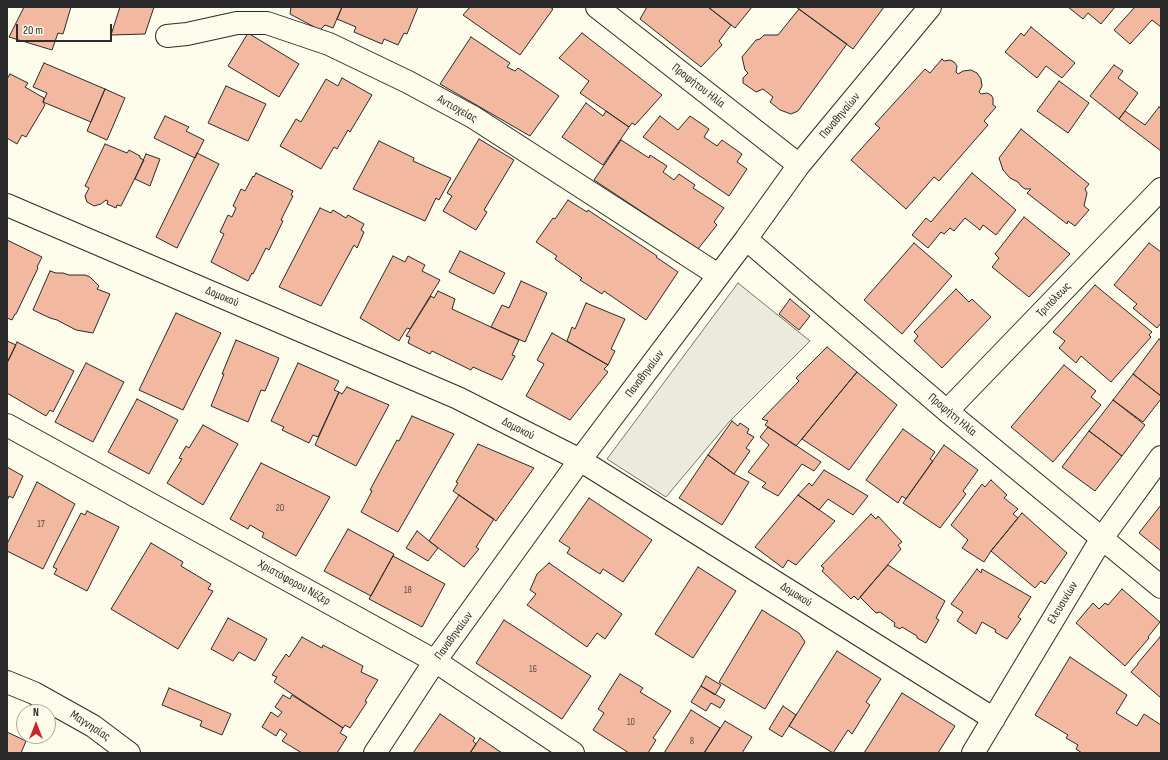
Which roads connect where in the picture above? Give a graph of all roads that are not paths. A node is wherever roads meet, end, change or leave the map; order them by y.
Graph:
1 (597, 7) edge
2 (930, 7) edge
3 (167, 36) dead end
4 (799, 165) junction
5 (1161, 189) edge
6 (7, 205) edge
7 (746, 239) junction
8 (718, 275) junction
9 (947, 411) junction
10 (7, 425) edge
11 (1161, 457) edge
12 (580, 460) junction
13 (1102, 538) junction
14 (1161, 587) edge
15 (436, 661) junction
16 (7, 682) edge
17 (994, 719) junction
18 (129, 753) edge
19 (375, 753) edge
20 (573, 753) edge
21 (973, 753) edge

1 - 4 street, Προφήτου Ηλία
2 - 4 street, Παναθηναίων
3 - 8 street, Αντιοχείας
4 - 7 street, Παναθηναίων
5 - 9 street, Τριπόλεως
6 - 12 street, Δομοκού
7 - 8 street, Παναθηναίων
7 - 9 street, Προφήτη Ηλία
8 - 12 street, Παναθηναίων
9 - 13 street, Προφήτη Ηλία
10 - 15 street, Χριστόφορου Νέζερ
11 - 13 street, Ελευσινίων
12 - 15 street, Παναθηναίων
12 - 17 street, Δομοκού
13 - 14 street, Προφήτη Ηλία
13 - 17 street, Ελευσινίων
15 - 19 street, Παναθηναίων
15 - 20 street, Χριστόφορου Νέζερ
16 - 18 street, Μαγνησίας
17 - 21 street, Ελευσινίων

